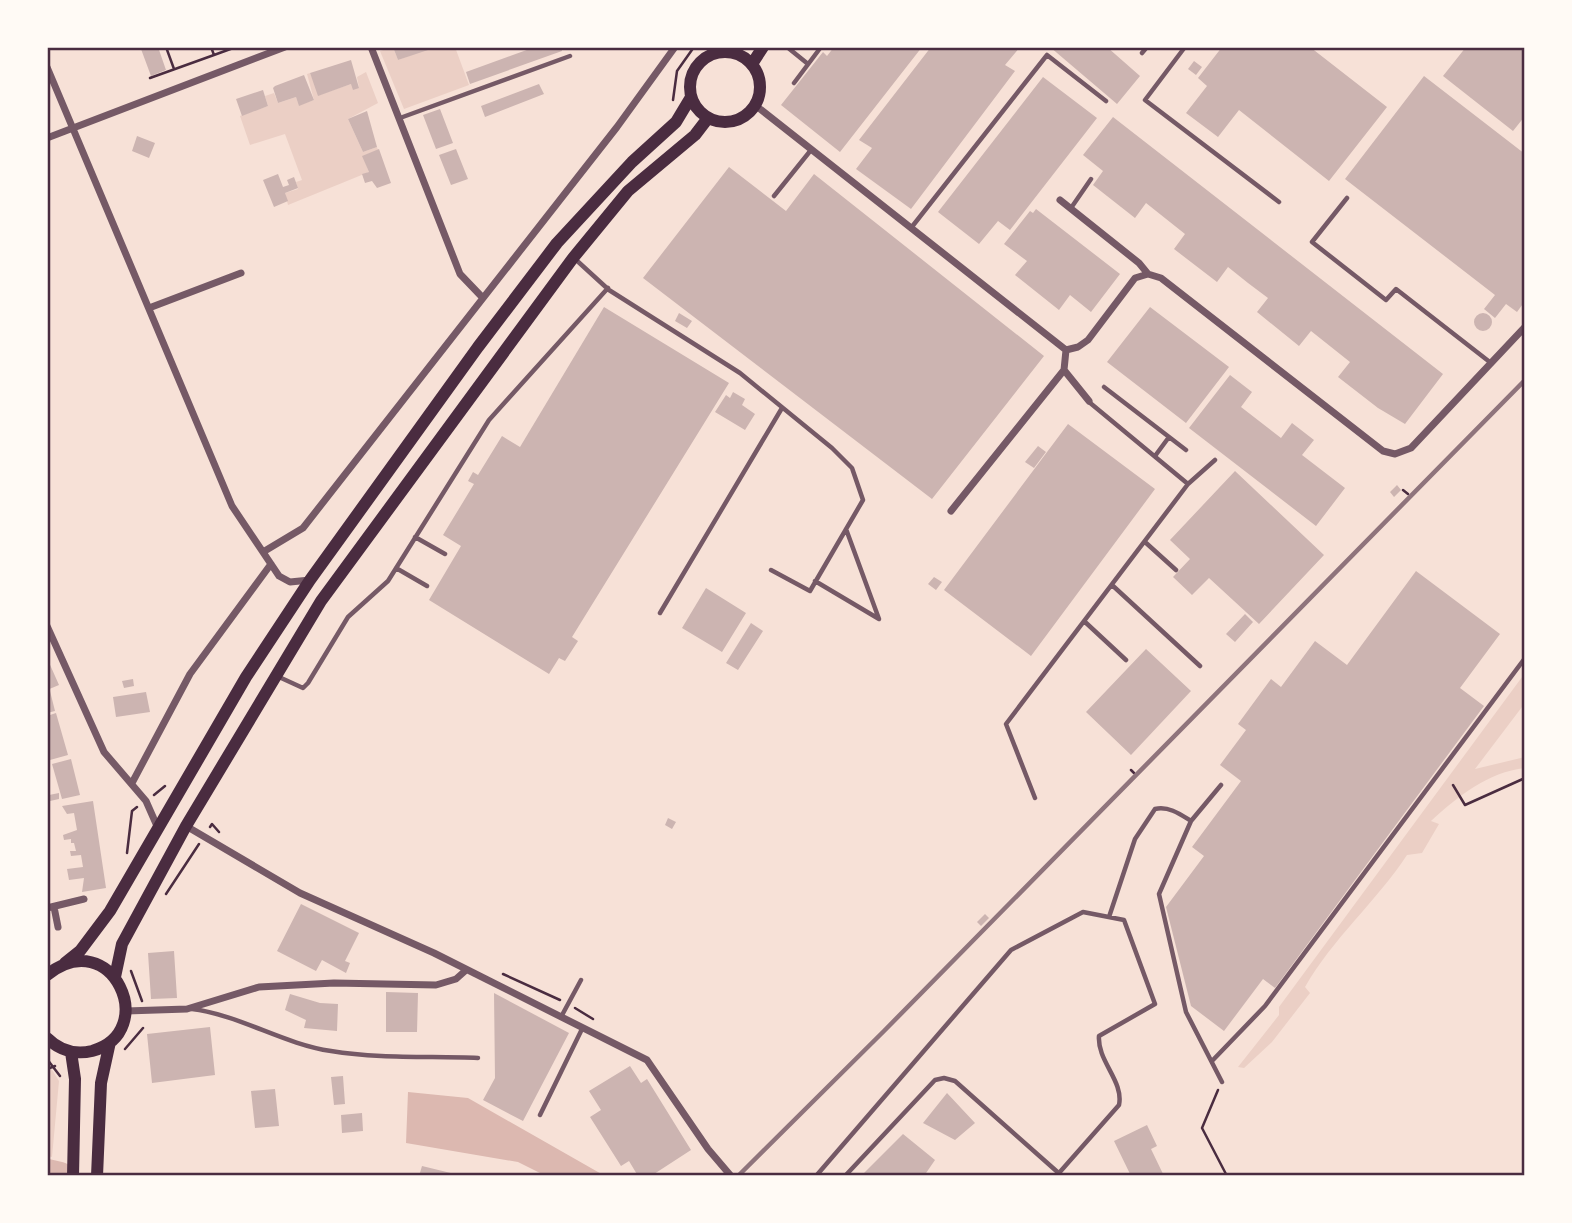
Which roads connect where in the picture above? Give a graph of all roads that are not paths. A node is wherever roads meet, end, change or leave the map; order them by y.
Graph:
1 (285, 47) edge
2 (371, 47) edge
3 (675, 47) edge
4 (763, 47) edge
5 (787, 47) edge
6 (821, 47) edge
7 (1147, 47) edge
8 (1185, 47) edge
9 (730, 50) edge
10 (1142, 53) dead end
11 (570, 56) dead end
12 (752, 64) junction
13 (808, 64) junction
14 (47, 68) edge
15 (793, 83) dead end
16 (691, 97) junction
17 (1106, 101) dead end
18 (755, 105) junction
19 (399, 118) junction
20 (708, 118) junction
21 (73, 126) junction
22 (47, 138) edge
23 (811, 150) junction
24 (1091, 179) dead end
25 (774, 196) dead end
26 (1347, 198) dead end
27 (1060, 200) dead end
28 (1279, 202) dead end
29 (1071, 208) junction
30 (911, 229) junction
31 (573, 258) junction
32 (241, 273) dead end
33 (1148, 274) junction
34 (608, 288) junction
35 (482, 296) junction
36 (149, 309) junction
37 (1525, 327) edge
38 (1066, 350) junction
39 (1491, 363) junction
40 (1064, 370) junction
41 (1104, 387) dead end
42 (1088, 401) joint
43 (782, 408) junction
44 (1169, 437) junction
45 (1186, 450) dead end
46 (1154, 456) junction
47 (1215, 460) dead end
48 (1188, 484) junction
49 (951, 512) dead end
50 (846, 529) junction
51 (415, 537) junction
52 (1145, 542) junction
53 (263, 552) junction
54 (444, 554) dead end
55 (271, 564) junction
56 (396, 568) junction
57 (771, 569) dead end
58 (1176, 570) dead end
59 (310, 580) junction
60 (816, 581) junction
61 (1112, 585) junction
62 (427, 586) dead end
63 (660, 612) dead end
64 (1084, 621) junction
65 (47, 626) edge
66 (1525, 658) edge
67 (1126, 660) dead end
68 (1200, 666) dead end
69 (275, 675) junction
70 (132, 783) junction
71 (1222, 785) dead end
72 (1035, 798) dead end
73 (1191, 821) junction
74 (157, 826) junction
75 (186, 826) junction
76 (84, 899) dead end
77 (51, 907) edge
78 (1109, 918) junction
79 (58, 927) dead end
80 (65, 963) junction
81 (465, 971) junction
82 (47, 975) edge
83 (115, 977) junction
84 (581, 980) dead end
85 (187, 1009) junction
86 (126, 1012) junction
87 (561, 1017) junction
88 (582, 1029) junction
89 (47, 1038) edge
90 (110, 1042) junction
91 (71, 1052) junction
92 (478, 1058) dead end
93 (1212, 1061) junction
94 (1222, 1082) road end
95 (540, 1115) dead end
96 (1060, 1174) edge
97 (74, 1176) edge
98 (97, 1176) edge
99 (731, 1176) edge
100 (816, 1176) edge
101 (845, 1176) edge

1 - 21 street
2 - 19 street
3 - 35 street
4 - 12 main road
5 - 13 lane
6 - 13 lane
7 - 10 lane
8 - 28 lane
9 - 12 main road
9 - 16 main road
11 - 19 lane
12 - 18 main road
13 - 15 lane
14 - 21 street
16 - 20 main road
16 - 59 main road
17 - 30 lane
18 - 20 main road
18 - 23 street
19 - 35 street
20 - 31 main road
21 - 22 street
21 - 36 street
23 - 25 lane
23 - 30 street
24 - 29 lane
26 - 39 lane
27 - 29 street
29 - 33 street
30 - 38 street
31 - 34 lane
31 - 69 main road
32 - 36 street
33 - 38 street
33 - 39 street
34 - 43 lane
34 - 51 lane
35 - 53 street
36 - 53 street
37 - 39 street
38 - 40 street
40 - 42 street
40 - 49 street
41 - 44 lane
42 - 46 lane
43 - 50 lane
43 - 63 lane
44 - 45 lane
44 - 46 lane
46 - 48 lane
47 - 48 lane
48 - 52 lane
50 - 60 lane
50 - 60 lane
51 - 54 lane
51 - 56 lane
52 - 58 lane
52 - 61 lane
53 - 55 street
55 - 59 street
55 - 70 street
56 - 62 lane
56 - 69 lane
57 - 60 lane
59 - 74 main road
61 - 64 lane
61 - 68 lane
64 - 67 lane
64 - 72 lane
65 - 70 street
66 - 93 lane
69 - 75 main road
70 - 74 street
71 - 73 lane
73 - 78 lane
73 - 93 lane
74 - 80 main road
75 - 81 street
75 - 83 main road
76 - 77 street
77 - 79 street
78 - 96 lane
78 - 100 lane
80 - 82 main road
80 - 83 main road
81 - 85 street
81 - 87 street
83 - 86 main road
84 - 87 lane
85 - 86 street
85 - 92 lane
86 - 90 main road
87 - 88 street
88 - 95 lane
88 - 99 street
89 - 91 main road
90 - 91 main road
90 - 98 main road
91 - 97 main road
93 - 94 lane
96 - 101 lane

